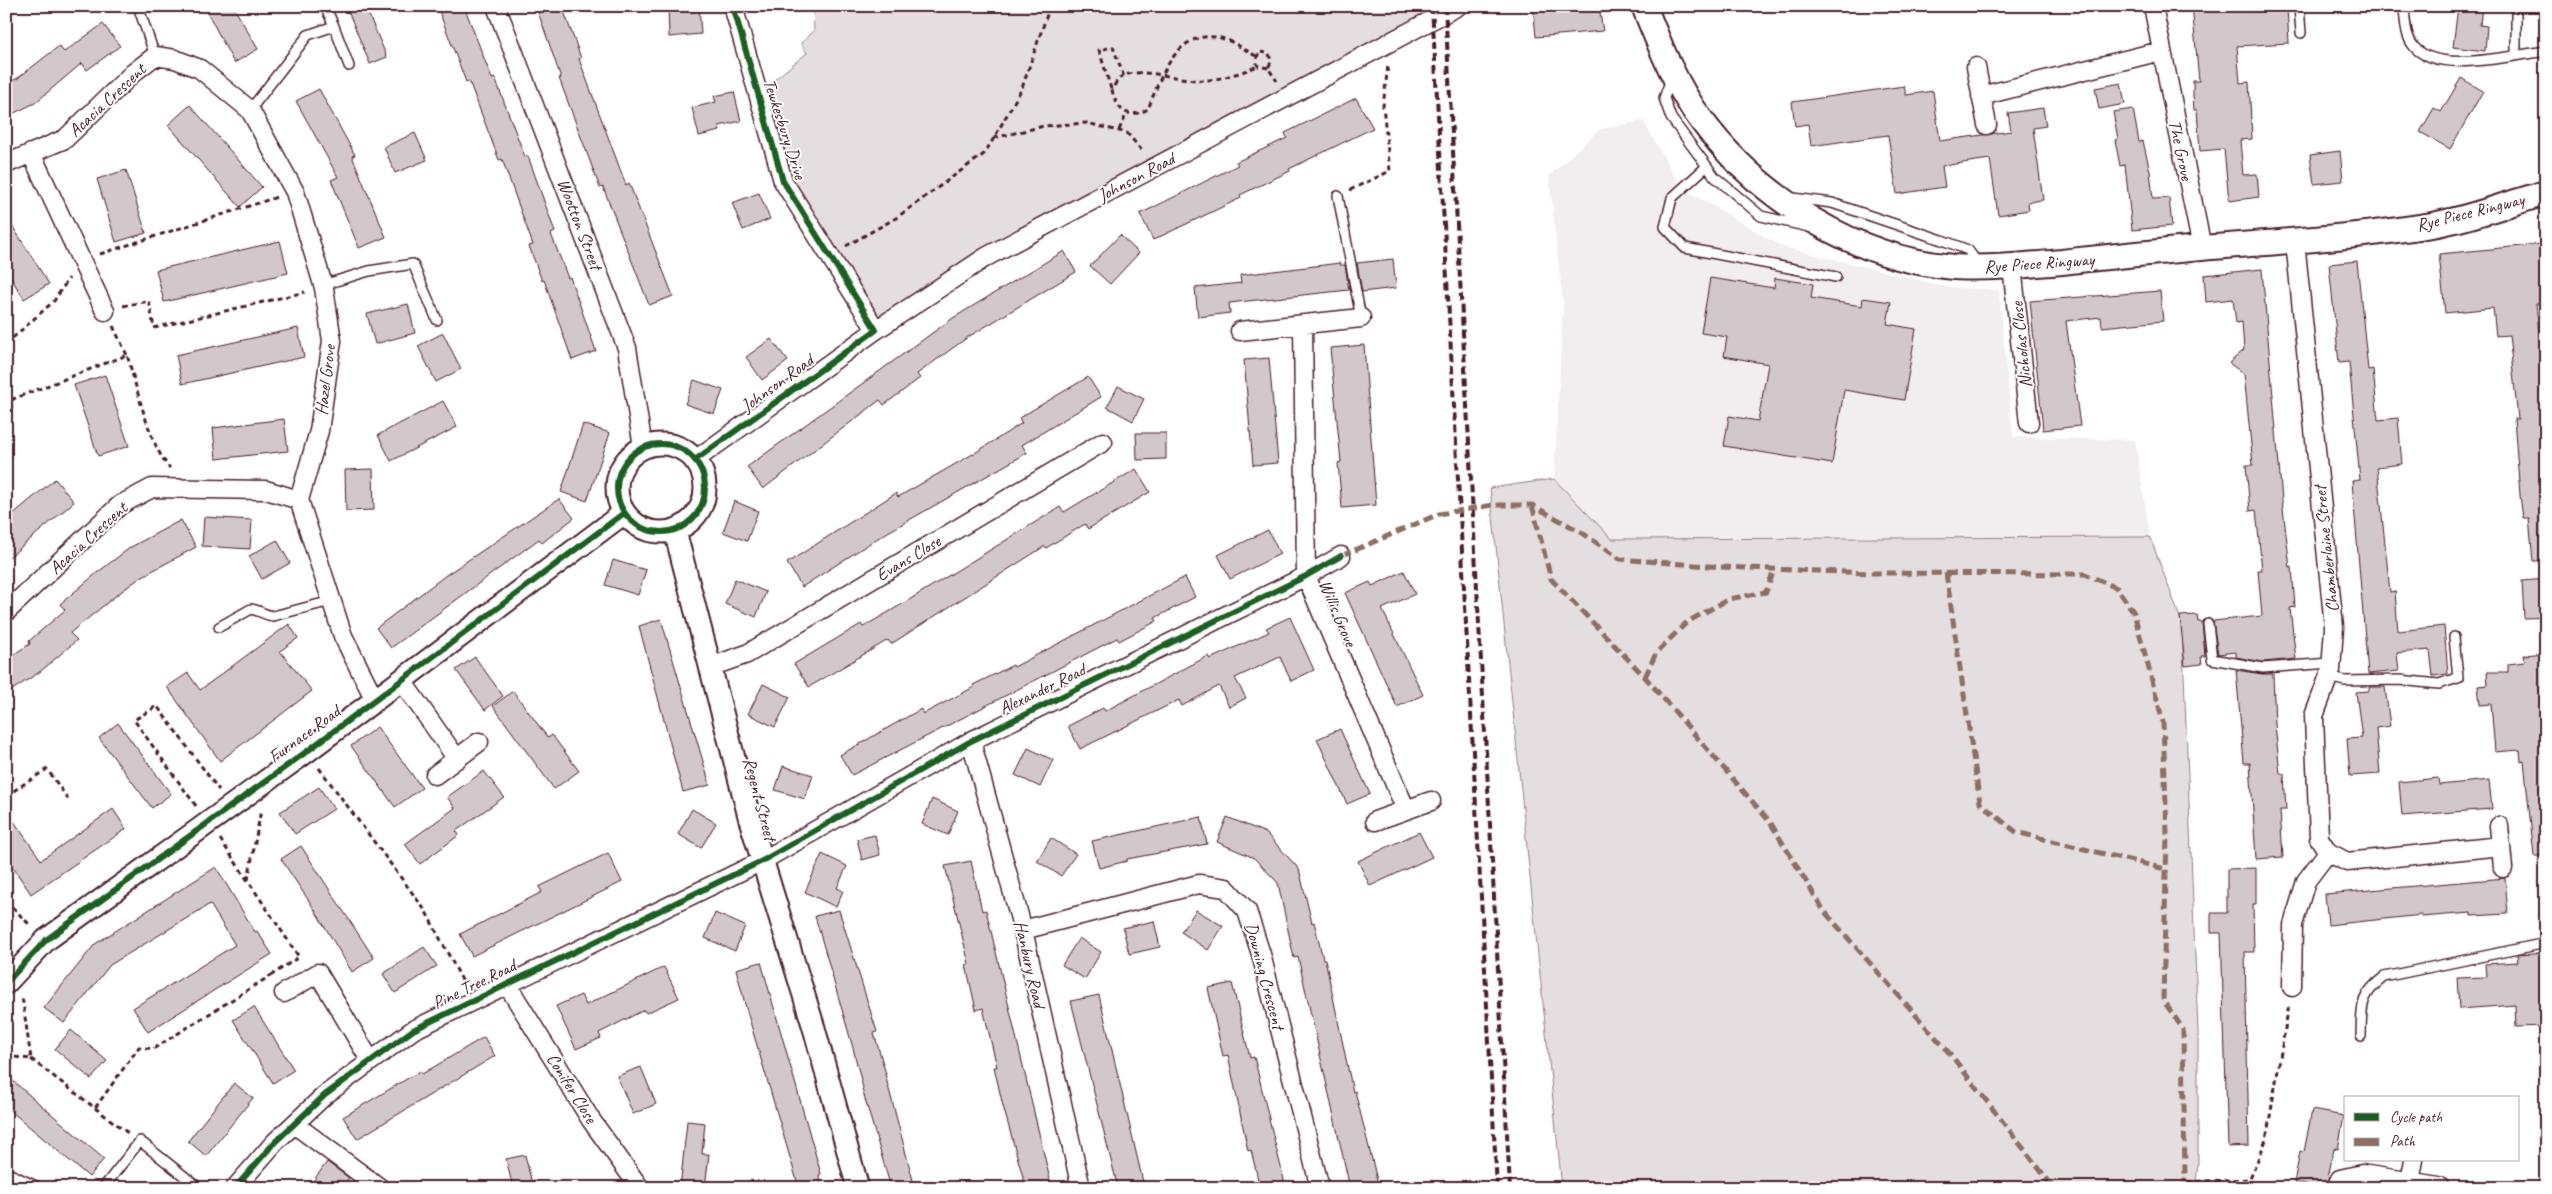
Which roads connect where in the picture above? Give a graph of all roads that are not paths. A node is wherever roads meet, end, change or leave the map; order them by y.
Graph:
1 (138, 6) edge
2 (324, 6) edge
3 (496, 6) edge
4 (733, 6) edge
5 (1458, 6) edge
6 (1644, 6) edge
7 (2153, 6) edge
8 (2299, 6) edge
9 (2404, 6) edge
10 (2516, 6) edge
11 (334, 26) junction
12 (2301, 34) dead end
13 (2160, 51) junction
14 (2546, 51) edge
15 (2516, 55) junction
16 (155, 56) junction
17 (349, 66) dead end
18 (1976, 67) dead end
19 (1673, 72) junction
20 (1981, 96) junction
21 (250, 110) junction
22 (1987, 125) dead end
23 (31, 153) junction
24 (6, 164) edge
25 (1707, 166) junction
26 (2546, 193) edge
27 (1338, 196) road end
28 (1776, 196) junction
29 (1840, 234) junction
30 (2294, 242) junction
31 (2202, 248) junction
32 (2012, 266) junction
33 (1982, 268) junction
34 (1836, 277) dead end
35 (324, 286) junction
36 (105, 310) road end
37 (1361, 318) joint
38 (437, 320) dead end
39 (1303, 325) junction
40 (876, 330) junction
41 (1240, 331) dead end
42 (2029, 423) dead end
43 (1102, 442) dead end
44 (644, 447) junction
45 (695, 460) junction
46 (299, 500) junction
47 (624, 513) junction
48 (675, 530) junction
49 (1341, 556) dead end
50 (1306, 576) junction
51 (331, 601) junction
52 (6, 612) edge
53 (2208, 624) dead end
54 (219, 627) dead end
55 (2454, 637) dead end
56 (710, 667) junction
57 (2330, 670) junction
58 (402, 681) junction
59 (375, 700) junction
60 (971, 741) junction
61 (479, 742) dead end
62 (457, 759) junction
63 (435, 775) dead end
64 (1432, 801) dead end
65 (1406, 810) junction
66 (1375, 821) dead end
67 (2499, 826) dead end
68 (2501, 846) junction
69 (2328, 852) junction
70 (762, 861) junction
71 (2503, 868) dead end
72 (1022, 930) junction
73 (2546, 942) edge
74 (12, 977) edge
75 (508, 986) junction
76 (2292, 987) road end
77 (284, 993) road end
78 (2361, 1036) dead end
79 (370, 1060) junction
80 (294, 1124) junction
81 (2414, 1162) edge
82 (6, 1172) edge
83 (2410, 1181) junction
84 (2439, 1186) dead end
85 (40, 1188) edge
86 (103, 1188) edge
87 (198, 1188) edge
88 (236, 1188) edge
89 (380, 1188) edge
90 (640, 1188) edge
91 (858, 1188) edge
92 (1082, 1188) edge
93 (1320, 1188) edge
94 (2336, 1188) edge

1 - 16 lane
2 - 11 lane
3 - 44 street, Wootton Street
4 - 40 street, Tewkesbury Drive
5 - 40 street, Johnson Road
6 - 19 main road, Rye Piece Ringway
7 - 13 street, The Grove
8 - 12 lane
9 - 15 lane
10 - 15 lane
11 - 17 lane
11 - 21 lane
13 - 20 street
13 - 31 street, The Grove
14 - 15 lane
16 - 21 street, Hazel Grove
16 - 23 street, Acacia Crescent
18 - 20 street
19 - 25 lane
19 - 28 main road, Rye Piece Ringway
20 - 22 street
21 - 35 street, Hazel Grove
23 - 24 street, Acacia Crescent
23 - 36 street
25 - 29 lane
25 - 34 lane
26 - 30 main road, Rye Piece Ringway
27 - 37 lane
28 - 29 main road, Rye Piece Ringway
28 - 33 lane
29 - 33 main road, Rye Piece Ringway
30 - 31 main road, Rye Piece Ringway
30 - 57 street, Chamberlaine Street
31 - 32 main road, Rye Piece Ringway
32 - 33 main road, Rye Piece Ringway
32 - 42 street, Nicholas Close
35 - 38 lane
35 - 46 street, Hazel Grove
37 - 39 street
39 - 41 street
39 - 50 street, Willis Grove
40 - 45 street, Johnson Road
43 - 56 street, Evans Close
44 - 45 street
44 - 47 street
45 - 48 street
46 - 51 street
46 - 52 street, Acacia Crescent
47 - 48 street
47 - 58 street, Furnace Road
48 - 56 street, Regent Street
49 - 50 street, Alexander Road
50 - 60 street, Alexander Road
50 - 65 street, Willis Grove
51 - 54 lane
51 - 59 street
53 - 57 lane
55 - 57 lane
56 - 70 street, Regent Street
57 - 69 street, Chamberlaine Street
58 - 59 street, Furnace Road
58 - 62 street
59 - 74 street, Furnace Road
60 - 70 street, Alexander Road
60 - 72 street, Hanbury Road
61 - 62 street
62 - 63 street
64 - 65 street
65 - 66 street
67 - 68 street
68 - 69 street
68 - 71 street
69 - 76 street
70 - 75 street, Pine Tree Road
70 - 91 street, Regent Street
72 - 92 street, Hanbury Road
72 - 93 street, Downing Crescent
73 - 78 lane
75 - 79 street, Pine Tree Road
75 - 90 street, Conifer Close
77 - 79 street
79 - 80 street, Pine Tree Road
80 - 88 street, Pine Tree Road
80 - 89 street
81 - 83 street
82 - 85 lane
83 - 84 street
83 - 94 street
86 - 87 lane

